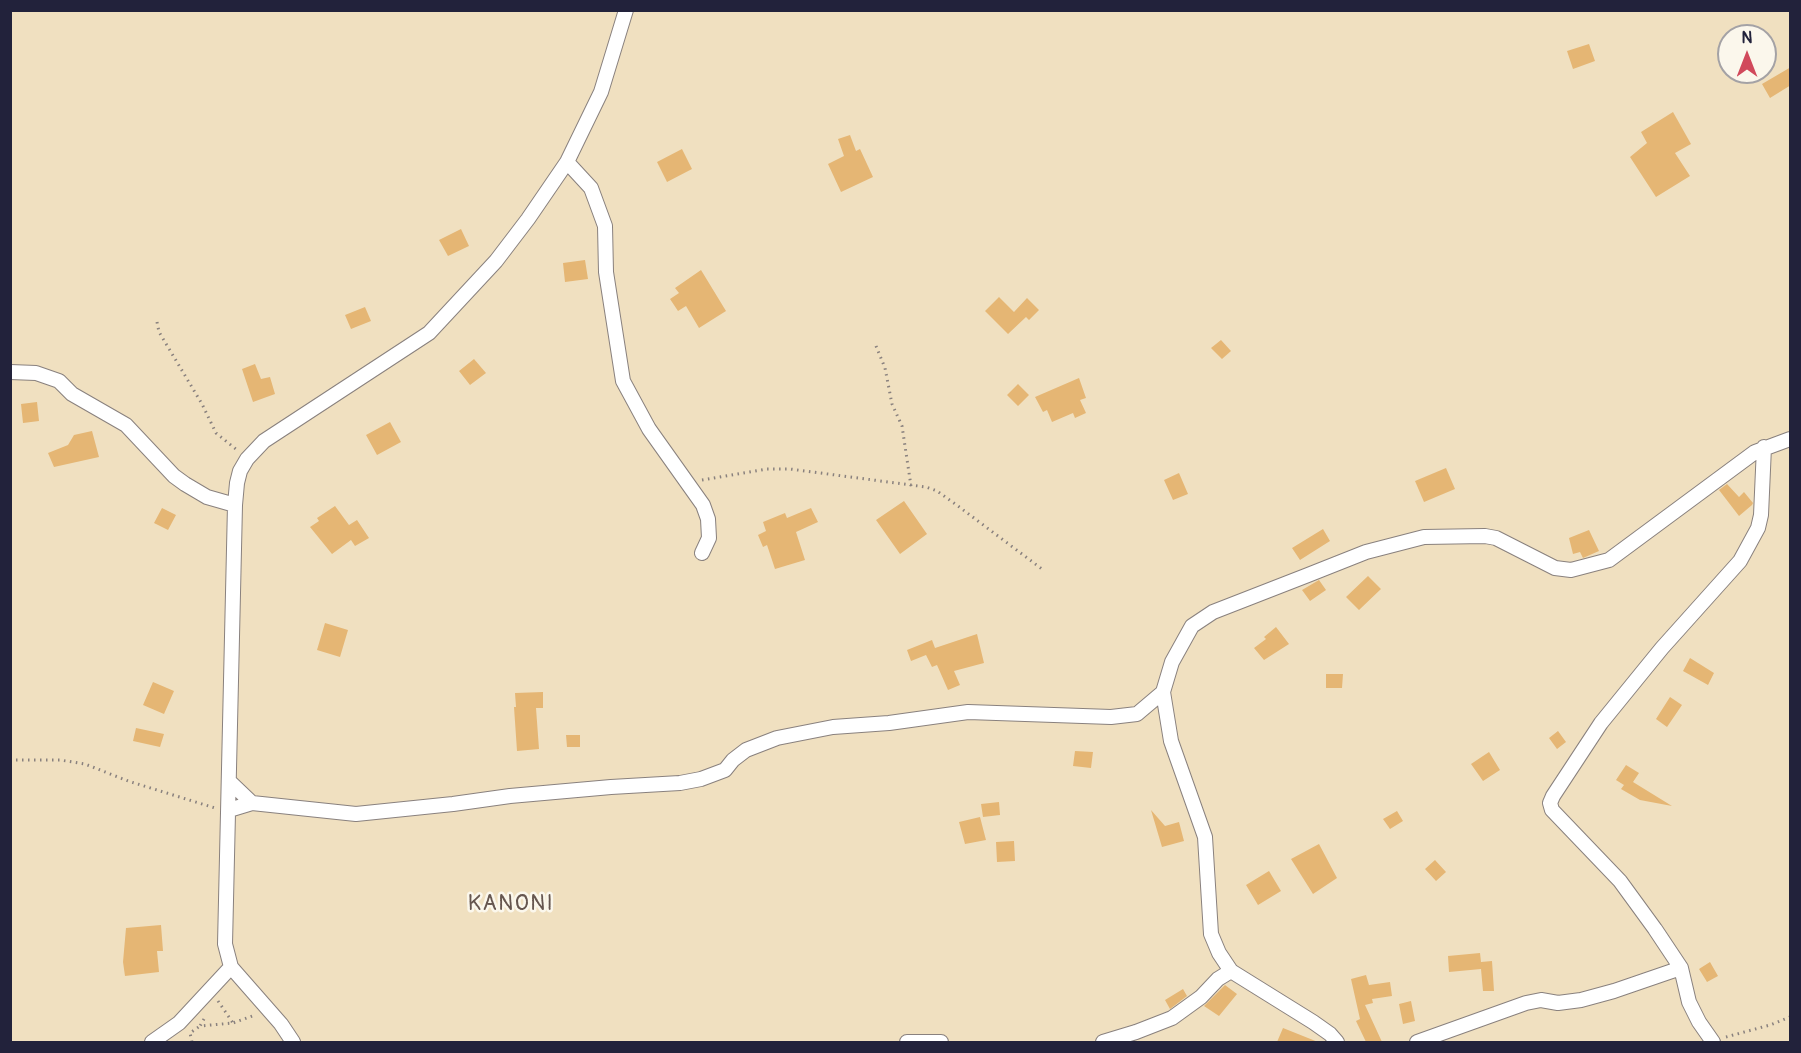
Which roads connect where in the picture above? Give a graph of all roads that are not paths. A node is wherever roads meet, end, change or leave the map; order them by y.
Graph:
1 (626, 10) edge
2 (567, 162) junction
3 (10, 372) edge
4 (1791, 439) edge
5 (1764, 447) junction
6 (235, 505) junction
7 (702, 553) dead end
8 (1163, 693) junction
9 (230, 783) junction
10 (252, 803) junction
11 (229, 810) junction
12 (231, 966) junction
13 (1681, 968) junction
14 (1231, 971) junction
15 (1713, 1041) edge
16 (152, 1042) edge
17 (293, 1042) edge
18 (907, 1042) edge
19 (941, 1042) edge
20 (1103, 1042) edge
21 (1338, 1042) edge
22 (1417, 1042) edge

1 - 2 street
2 - 6 street
2 - 7 street
3 - 6 street
4 - 5 street
5 - 8 street
5 - 13 street
6 - 9 street
8 - 10 street
8 - 14 street
9 - 10 street
9 - 11 street
10 - 11 street
11 - 12 street
12 - 16 street
12 - 17 street
13 - 15 street
13 - 22 street
14 - 20 street
14 - 21 street
18 - 19 street

